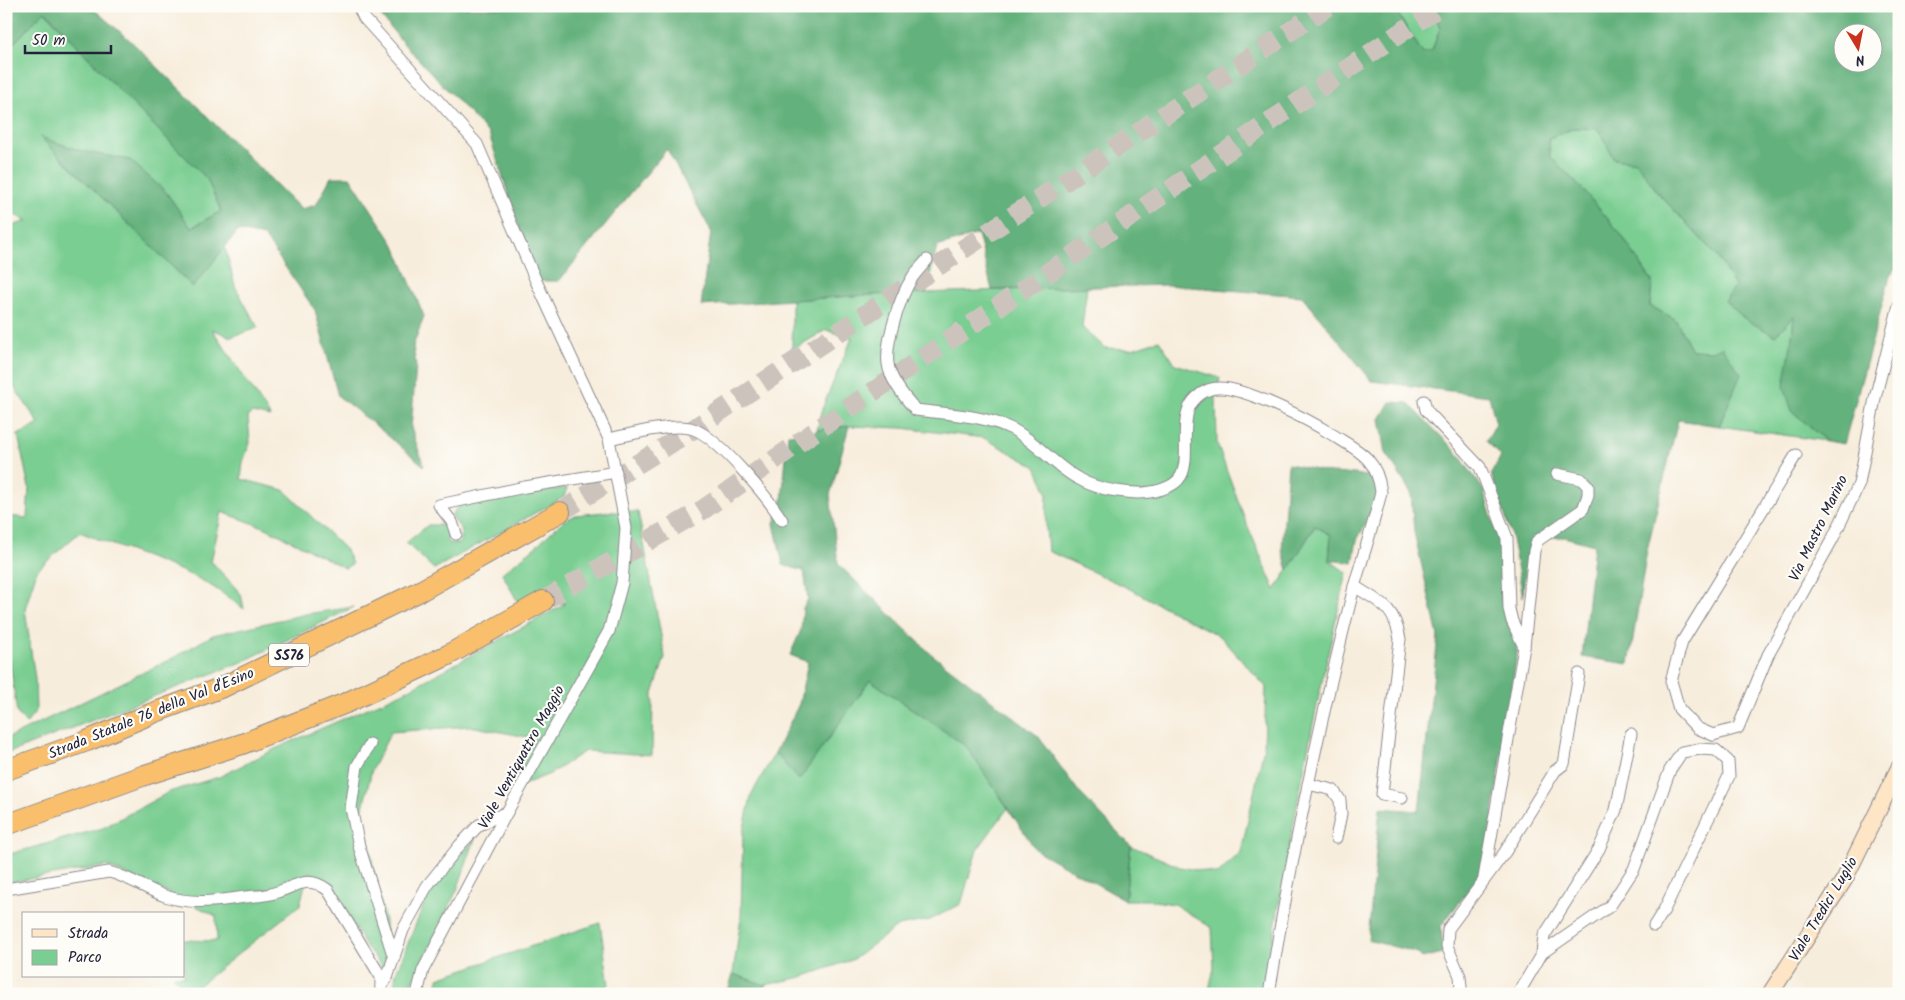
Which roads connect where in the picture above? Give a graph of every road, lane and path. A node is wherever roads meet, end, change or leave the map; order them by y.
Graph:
1 (358, 6) edge
2 (927, 260) dead end
3 (1899, 305) edge
4 (1424, 401) dead end
5 (609, 439) junction
6 (1796, 454) dead end
7 (616, 472) junction
8 (1557, 474) dead end
9 (560, 512) tunnel mouth
10 (782, 520) dead end
11 (456, 534) dead end
12 (1354, 586) junction
13 (543, 600) tunnel mouth
14 (1524, 647) junction
15 (1579, 674) dead end
16 (1631, 734) dead end
17 (1713, 735) junction
18 (370, 744) dead end
19 (1716, 750) junction
20 (1899, 768) edge
21 (6, 770) edge
22 (1308, 784) junction
23 (1402, 798) dead end
24 (507, 812) junction
25 (6, 825) edge
26 (1336, 838) dead end
27 (1484, 878) junction
28 (6, 889) edge
29 (1654, 926) dead end
30 (1542, 953) junction
31 (394, 958) junction
32 (381, 990) edge
33 (416, 994) edge
34 (1269, 994) edge
35 (1456, 994) edge
36 (1518, 994) edge
37 (1770, 994) edge

1 - 5 street, Viale Ventiquattro Maggio
2 - 12 street
3 - 17 street, Via Mastro Marino
4 - 14 street
5 - 7 street, Viale Ventiquattro Maggio
5 - 10 street
6 - 17 street
7 - 11 street
7 - 24 street, Viale Ventiquattro Maggio
8 - 14 street
9 - 21 highway, Strada Statale 76 della Val d'Esino / SS76
12 - 22 street
12 - 23 street
13 - 25 highway
14 - 27 street
15 - 27 street
16 - 30 street
17 - 19 street
18 - 31 street
19 - 29 street
19 - 30 street
20 - 37 main road, Viale Tredici Luglio
22 - 26 street
22 - 34 street
24 - 31 street
24 - 33 street, Viale Ventiquattro Maggio
27 - 35 street
28 - 32 street
30 - 36 street
31 - 32 street

